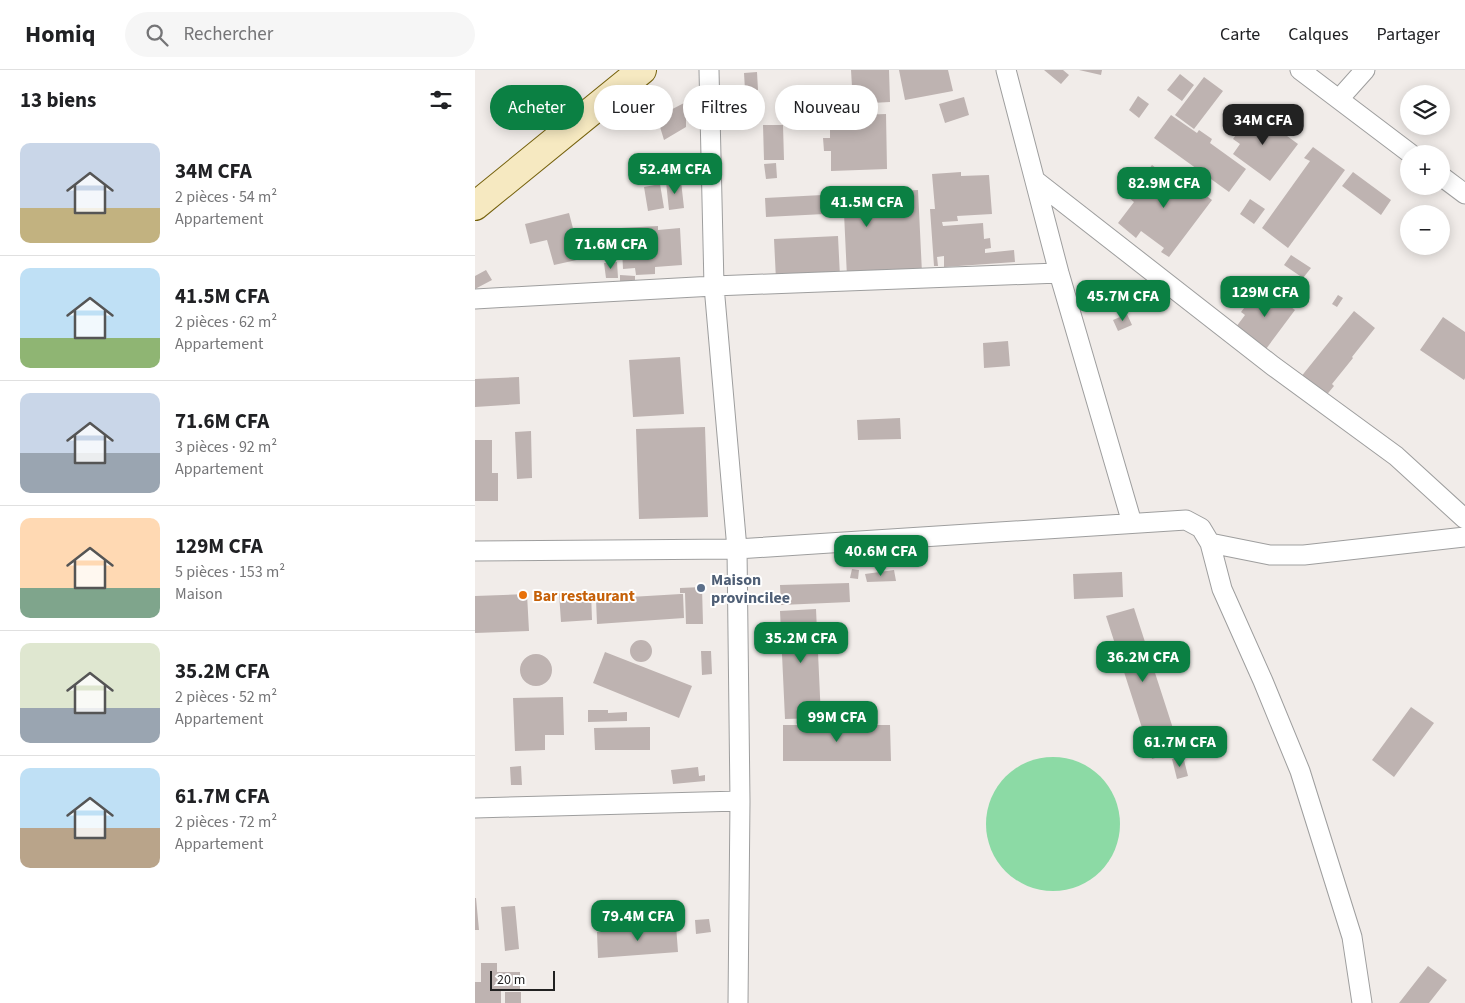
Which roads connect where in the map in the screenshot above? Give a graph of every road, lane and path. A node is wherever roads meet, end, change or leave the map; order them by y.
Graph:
1 (642, 70) edge
2 (709, 70) edge
3 (1006, 70) edge
4 (1300, 70) edge
5 (1365, 70) edge
6 (1339, 99) junction
7 (1400, 146) edge
8 (1036, 180) junction
9 (1450, 183) edge
10 (1465, 194) edge
11 (475, 206) edge
12 (1059, 273) junction
13 (714, 286) junction
14 (475, 299) edge
15 (1465, 519) edge
16 (1132, 523) junction
17 (1465, 537) edge
18 (1210, 543) junction
19 (737, 549) junction
20 (475, 551) edge
21 (740, 801) junction
22 (475, 808) edge
23 (738, 1003) edge
24 (1362, 1003) edge

1 - 11 street
2 - 13 street
3 - 8 street
4 - 6 street
5 - 6 street
6 - 7 street
8 - 12 street
8 - 15 street
9 - 10 street
12 - 13 street
12 - 16 street
13 - 14 street
13 - 19 street
16 - 18 street
16 - 19 street
17 - 18 street
18 - 24 street
19 - 20 street
19 - 21 street
21 - 22 street
21 - 23 street

